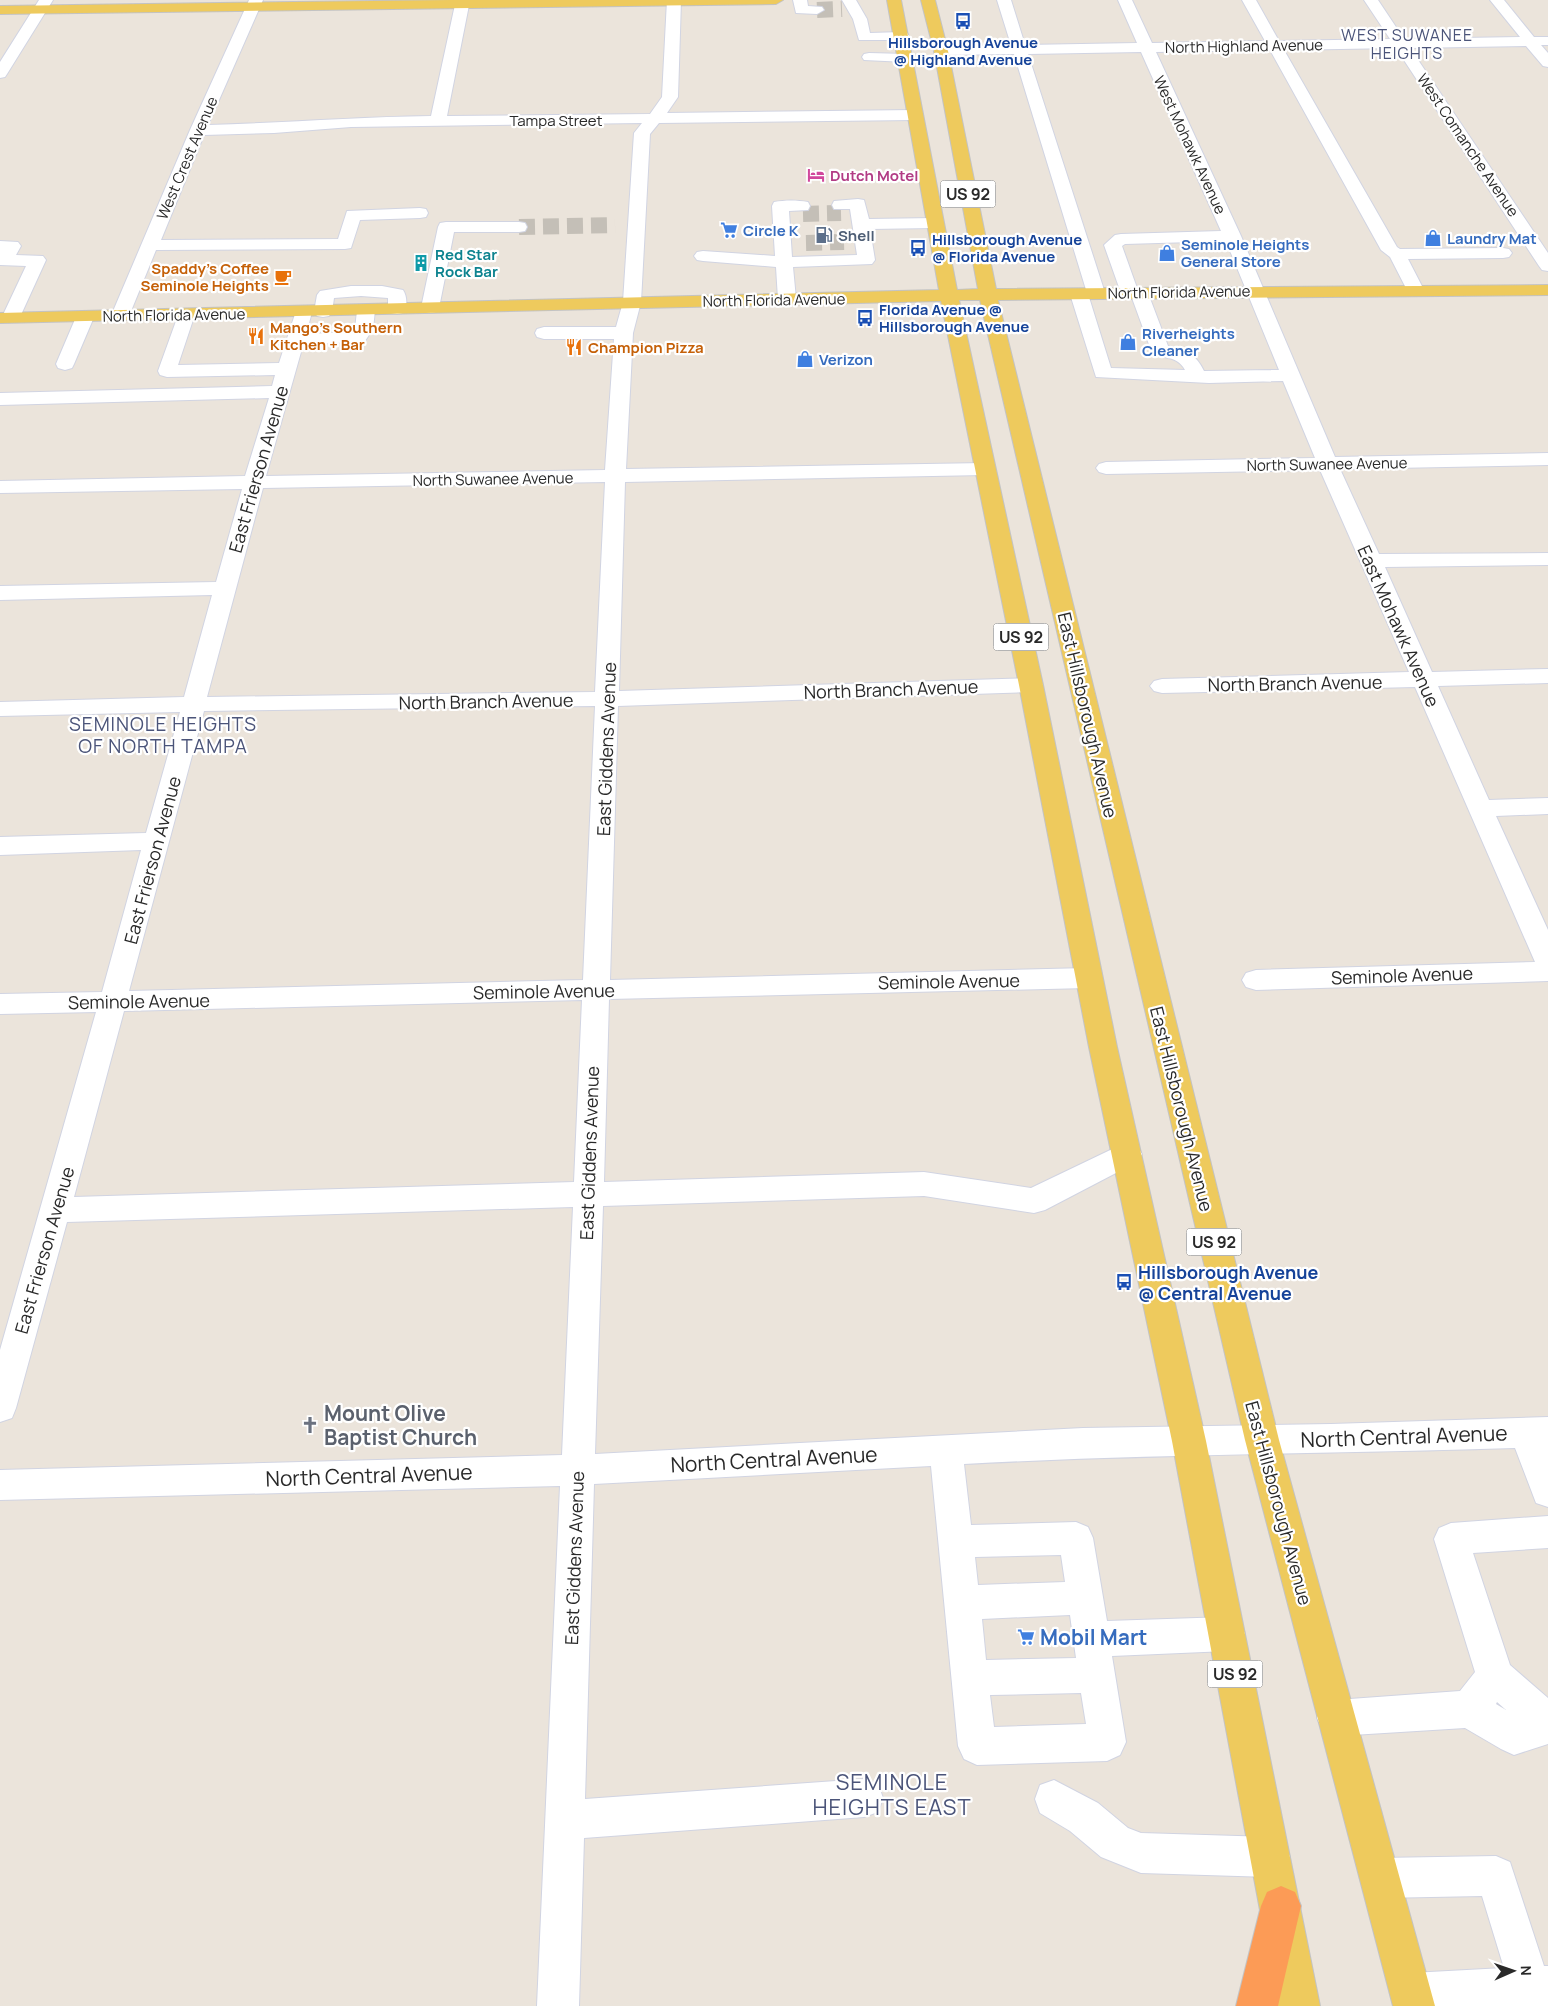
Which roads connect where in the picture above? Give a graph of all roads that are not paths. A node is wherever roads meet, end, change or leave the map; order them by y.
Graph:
1 (776, 0) edge
2 (800, 0) edge
3 (894, 0) edge
4 (928, 0) edge
5 (1004, 0) edge
6 (1125, 0) edge
7 (1248, 0) edge
8 (1371, 0) edge
9 (1498, 0) edge
10 (674, 1) edge
11 (463, 2) edge
12 (254, 4) edge
13 (43, 5) edge
14 (848, 6) edge
15 (0, 10) edge
16 (817, 10) tunnel mouth
17 (902, 36) junction
18 (1548, 41) edge
19 (1530, 42) junction
20 (1400, 44) junction
21 (1274, 46) junction
22 (1145, 47) junction
23 (1019, 50) junction
24 (941, 51) junction
25 (869, 58) dead end
26 (906, 58) junction
27 (1548, 63) edge
28 (933, 65) junction
29 (0, 74) edge
30 (915, 115) junction
31 (654, 119) junction
32 (438, 120) junction
33 (198, 130) junction
34 (420, 213) dead end
35 (935, 223) junction
36 (792, 226) dead end
37 (861, 226) junction
38 (519, 227) tunnel mouth
39 (1232, 236) junction
40 (150, 245) junction
41 (0, 246) edge
42 (1503, 253) dead end
43 (1397, 254) junction
44 (703, 256) dead end
45 (784, 262) junction
46 (1548, 266) edge
47 (1414, 290) junction
48 (1548, 290) edge
49 (1254, 291) junction
50 (1134, 293) junction
51 (1087, 294) junction
52 (988, 296) junction
53 (949, 297) junction
54 (787, 300) junction
55 (632, 302) junction
56 (430, 308) junction
57 (397, 309) junction
58 (366, 310) junction
59 (313, 312) junction
60 (186, 314) junction
61 (120, 316) junction
62 (6, 317) edge
63 (84, 317) junction
64 (544, 333) dead end
65 (624, 333) junction
66 (295, 340) junction
67 (65, 364) dead end
68 (1290, 375) junction
69 (1196, 376) junction
70 (283, 380) junction
71 (0, 398) edge
72 (1548, 459) edge
73 (1328, 464) junction
74 (1106, 468) dead end
75 (985, 469) junction
76 (615, 477) junction
77 (254, 482) junction
78 (0, 487) edge
79 (1548, 559) edge
80 (1370, 562) junction
81 (225, 588) junction
82 (0, 592) edge
83 (1548, 676) edge
84 (1422, 680) junction
85 (1031, 684) junction
86 (1162, 686) dead end
87 (608, 700) junction
88 (194, 704) junction
89 (0, 708) edge
90 (1548, 806) edge
91 (1480, 808) junction
92 (157, 841) junction
93 (0, 846) edge
94 (1548, 960) edge
95 (1548, 970) edge
96 (1088, 978) junction
97 (1256, 980) dead end
98 (596, 990) junction
99 (113, 1001) junction
100 (0, 1004) edge
101 (1127, 1154) junction
102 (588, 1195) junction
103 (55, 1210) junction
104 (0, 1408) edge
105 (1537, 1432) edge
106 (1262, 1440) junction
107 (1190, 1441) junction
108 (946, 1450) junction
109 (577, 1470) junction
110 (0, 1486) edge
111 (1548, 1492) edge
112 (1548, 1532) edge
113 (955, 1542) junction
114 (1086, 1598) junction
115 (962, 1603) junction
116 (1227, 1634) junction
117 (1091, 1639) junction
118 (1097, 1675) junction
119 (1495, 1676) junction
120 (970, 1678) junction
121 (1469, 1709) junction
122 (1336, 1718) junction
123 (1548, 1724) edge
124 (864, 1798) dead end
125 (1054, 1799) dead end
126 (565, 1820) junction
127 (1270, 1857) junction
128 (1380, 1878) junction
129 (1281, 1906) junction
130 (1539, 1986) edge
131 (1413, 1999) edge
132 (558, 2006) edge
133 (1257, 2006) edge
134 (1299, 2006) edge

1 - 10 main road
2 - 16 street
3 - 17 main road, US 92
4 - 24 main road, US 92
5 - 23 street
6 - 22 street, West Mohawk Avenue
7 - 21 street
8 - 20 street, West Comanche Avenue
9 - 19 street
10 - 11 main road
10 - 31 street, East Giddens Avenue
11 - 12 main road
11 - 32 street
12 - 13 main road
12 - 33 street, West Crest Avenue
13 - 15 main road
13 - 29 street
14 - 17 street
17 - 26 main road, US 92
18 - 19 street, North Highland Avenue
19 - 20 street, North Highland Avenue
19 - 27 street
20 - 21 street, North Highland Avenue
20 - 46 street, West Comanche Avenue
21 - 22 street, North Highland Avenue
21 - 43 street
22 - 23 street, North Highland Avenue
22 - 39 street, West Mohawk Avenue
23 - 24 street, North Highland Avenue
23 - 51 street
24 - 28 main road, US 92
25 - 26 street
26 - 28 main road
26 - 30 main road, US 92
28 - 52 main road, US 92
30 - 31 street, Tampa Street
30 - 35 main road, US 92
31 - 32 street, Tampa Street
31 - 55 street, East Giddens Avenue
32 - 33 street, Tampa Street
33 - 40 street, West Crest Avenue
34 - 40 street
35 - 37 street
35 - 53 main road, US 92
36 - 45 street
37 - 37 street
37 - 45 street
38 - 56 street
39 - 49 street, West Mohawk Avenue
39 - 50 street
40 - 61 street, West Crest Avenue
41 - 62 street
42 - 43 street
43 - 47 street
44 - 45 street
45 - 54 street
47 - 48 main road, North Florida Avenue
47 - 49 main road, North Florida Avenue
49 - 50 main road, North Florida Avenue
49 - 68 street, East Mohawk Avenue
50 - 51 main road, North Florida Avenue
50 - 69 street
51 - 52 main road, North Florida Avenue
51 - 69 street
52 - 53 main road, North Florida Avenue
52 - 106 main road, East Hillsborough Avenue / US 92
53 - 54 main road, North Florida Avenue
53 - 75 main road, US 92
54 - 55 main road, North Florida Avenue
55 - 56 main road, North Florida Avenue
55 - 65 street, East Giddens Avenue
56 - 57 main road, North Florida Avenue
57 - 58 main road, North Florida Avenue
57 - 59 street, East Frierson Avenue
58 - 59 main road, North Florida Avenue
58 - 66 street
59 - 60 main road, North Florida Avenue
59 - 66 street, East Frierson Avenue
60 - 61 main road, North Florida Avenue
60 - 70 street
61 - 63 main road, North Florida Avenue
62 - 63 main road, North Florida Avenue
63 - 67 street
64 - 65 street
65 - 76 street, East Giddens Avenue
66 - 70 street, East Frierson Avenue
68 - 69 street
68 - 73 street, East Mohawk Avenue
70 - 71 street
70 - 77 street, East Frierson Avenue
72 - 73 street, North Suwanee Avenue
73 - 74 street, North Suwanee Avenue
73 - 80 street, East Mohawk Avenue
75 - 76 street, North Suwanee Avenue
75 - 85 main road, US 92
76 - 77 street, North Suwanee Avenue
76 - 87 street, East Giddens Avenue
77 - 78 street, North Suwanee Avenue
77 - 81 street, East Frierson Avenue
79 - 80 street
80 - 84 street, East Mohawk Avenue
81 - 82 street
81 - 88 street, East Frierson Avenue
83 - 84 street, North Branch Avenue
84 - 86 street, North Branch Avenue
84 - 91 street, East Mohawk Avenue
85 - 87 street, North Branch Avenue
85 - 96 main road, US 92
87 - 88 street, North Branch Avenue
87 - 98 street, East Giddens Avenue
88 - 89 street, North Branch Avenue
88 - 92 street, East Frierson Avenue
90 - 91 street
91 - 94 street, East Mohawk Avenue
92 - 93 street
92 - 99 street, East Frierson Avenue
95 - 97 street, Seminole Avenue
96 - 98 street, Seminole Avenue
96 - 101 main road, US 92
98 - 99 street, Seminole Avenue
98 - 102 street, East Giddens Avenue
99 - 100 street, Seminole Avenue
99 - 103 street, East Frierson Avenue
101 - 102 street
101 - 107 main road, US 92
102 - 103 street
102 - 109 street, East Giddens Avenue
103 - 104 street, East Frierson Avenue
105 - 106 street, North Central Avenue
105 - 111 street
106 - 107 street, North Central Avenue
106 - 122 main road, East Hillsborough Avenue / US 92
107 - 108 street, North Central Avenue
107 - 116 main road, US 92
108 - 109 street, North Central Avenue
108 - 113 street
109 - 110 street, North Central Avenue
109 - 126 street, East Giddens Avenue
112 - 119 street
113 - 114 street
113 - 115 street
114 - 115 street
114 - 117 street
115 - 120 street
116 - 117 street
116 - 127 main road, US 92
117 - 118 street
118 - 120 street
118 - 120 street
119 - 121 street
119 - 123 street
121 - 122 street
121 - 123 street
122 - 128 main road, East Hillsborough Avenue / US 92
124 - 126 street
125 - 127 street
126 - 132 street, East Giddens Avenue
127 - 129 main road, US 92
128 - 130 street
128 - 131 main road, East Hillsborough Avenue / US 92
129 - 133 highway
129 - 134 main road, US 92
130 - 131 street

